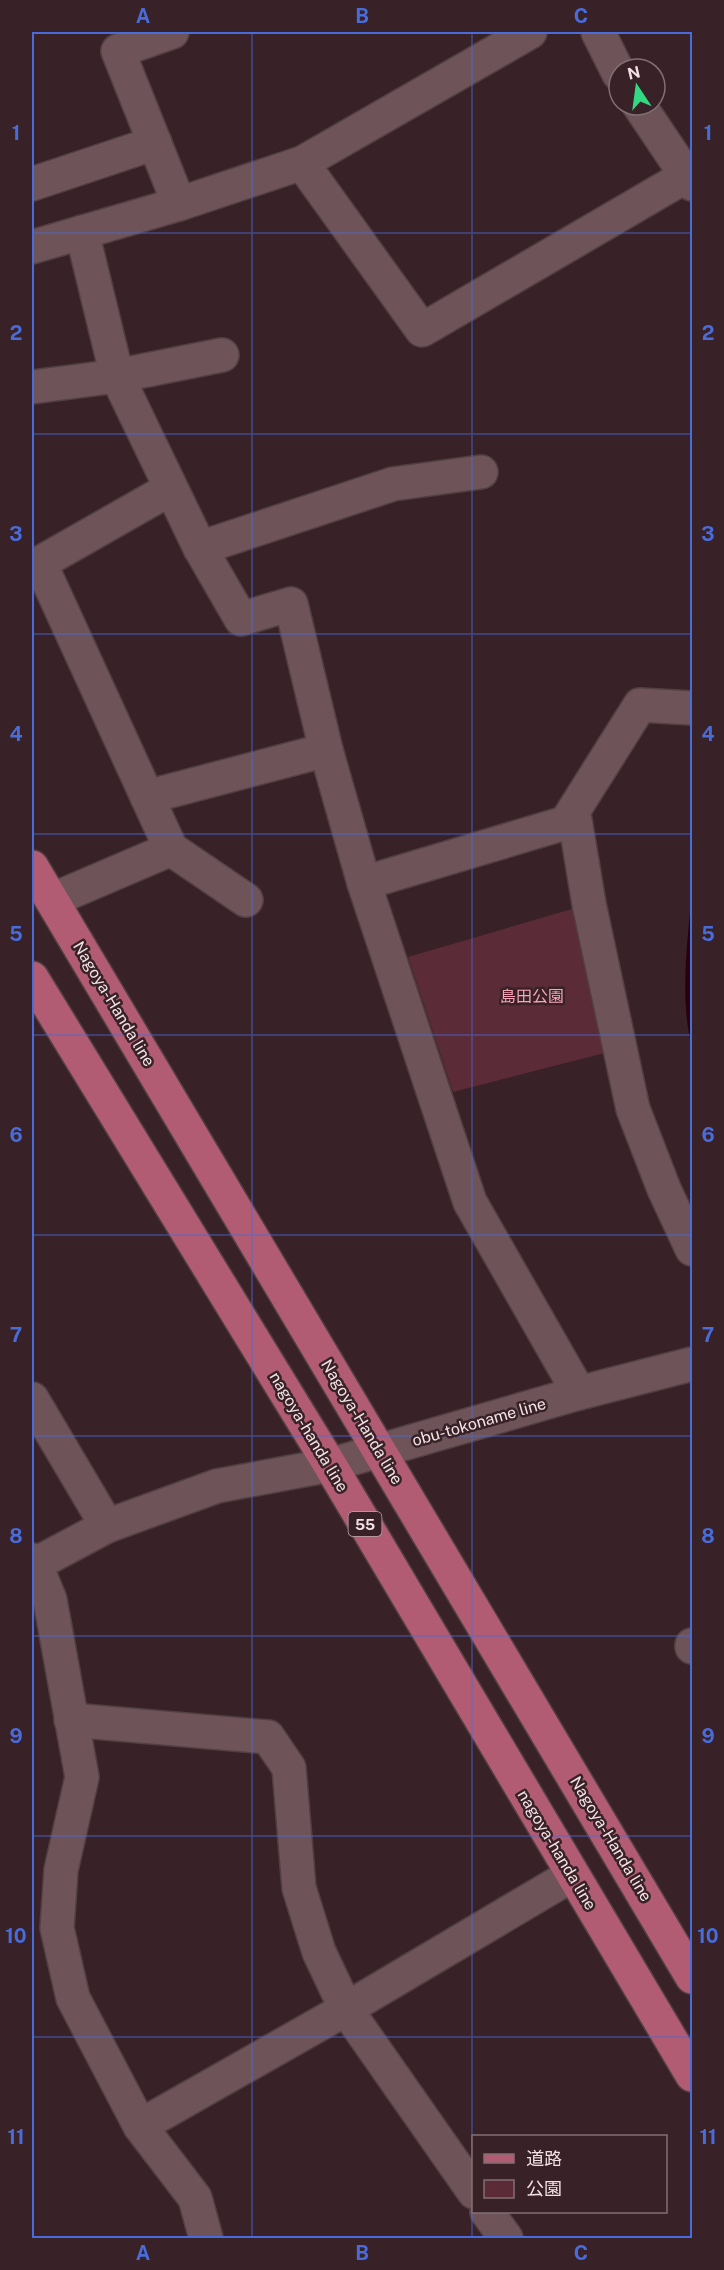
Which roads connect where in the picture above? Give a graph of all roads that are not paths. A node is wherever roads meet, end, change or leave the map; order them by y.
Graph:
1 (172, 32) edge
2 (530, 32) edge
3 (598, 32) edge
4 (610, 57) edge
5 (647, 117) edge
6 (155, 143) junction
7 (302, 163) junction
8 (689, 180) edge
9 (32, 184) edge
10 (179, 204) junction
11 (82, 232) junction
12 (32, 247) edge
13 (222, 355) dead end
14 (117, 376) junction
15 (32, 387) edge
16 (482, 472) dead end
17 (170, 489) junction
18 (200, 548) junction
19 (693, 708) edge
20 (326, 750) junction
21 (147, 797) junction
22 (567, 821) junction
23 (171, 849) junction
24 (32, 867) edge
25 (364, 883) junction
26 (52, 900) junction
27 (246, 900) dead end
28 (32, 978) edge
29 (693, 1249) edge
30 (693, 1365) edge
31 (579, 1393) junction
32 (32, 1399) edge
33 (380, 1451) junction
34 (330, 1465) junction
35 (107, 1526) junction
36 (33, 1563) edge
37 (70, 1720) junction
38 (572, 1875) junction
39 (693, 1977) edge
40 (346, 2009) junction
41 (693, 2074) edge
42 (140, 2126) junction
43 (472, 2189) edge
44 (488, 2213) edge
45 (206, 2238) edge
46 (506, 2238) edge

1 - 6 street
2 - 7 street
3 - 4 street
5 - 8 street
6 - 9 street
6 - 10 street
7 - 8 street
7 - 10 street
10 - 11 street
11 - 12 street
11 - 14 street
13 - 14 street
14 - 15 street
14 - 17 street
16 - 18 street
17 - 18 street
17 - 21 street
18 - 20 street
19 - 22 street
20 - 21 street
20 - 25 street
21 - 23 street
22 - 25 street
22 - 29 street
23 - 26 street
23 - 27 street
24 - 26 main road, Nagoya-Handa line
25 - 31 street
26 - 33 main road, Nagoya-Handa line
28 - 34 main road, nagoya-handa line / 55
30 - 31 street, obu-tokoname line
31 - 33 street, obu-tokoname line
32 - 35 street
33 - 34 street, obu-tokoname line
33 - 39 main road, Nagoya-Handa line
34 - 35 street, obu-tokoname line
34 - 38 main road, nagoya-handa line / 55
35 - 36 street, obu-tokoname line
36 - 37 street
37 - 40 street
37 - 42 street
38 - 40 street
38 - 41 main road, nagoya-handa line / 55
40 - 42 street
40 - 43 street
42 - 45 street
44 - 46 street

